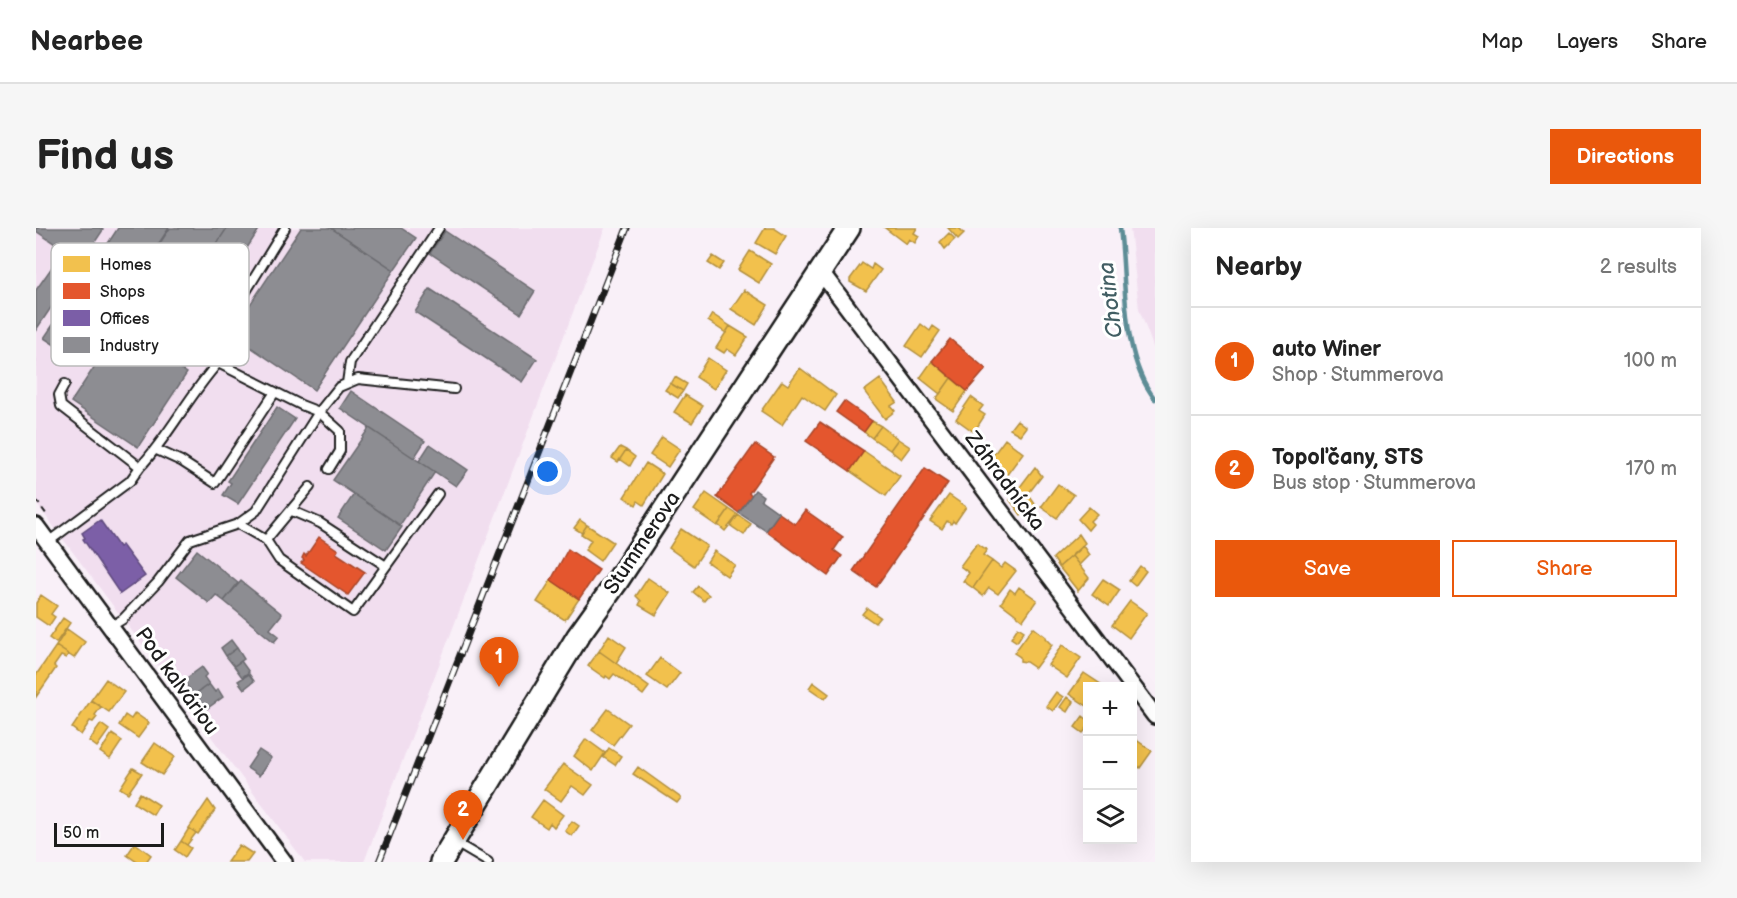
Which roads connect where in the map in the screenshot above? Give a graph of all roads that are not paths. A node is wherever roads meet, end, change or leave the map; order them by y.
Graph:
1 (285, 228) edge
2 (439, 228) edge
3 (849, 228) edge
4 (821, 272) junction
5 (249, 286) edge
6 (215, 366) edge
7 (224, 366) edge
8 (347, 383) junction
9 (65, 384) dead end
10 (454, 389) dead end
11 (275, 392) junction
12 (319, 412) junction
13 (157, 450) junction
14 (140, 467) junction
15 (328, 469) dead end
16 (310, 487) dead end
17 (438, 494) dead end
18 (292, 511) junction
19 (238, 524) junction
20 (36, 526) edge
21 (266, 540) junction
22 (48, 542) junction
23 (386, 566) junction
24 (110, 627) junction
25 (1155, 716) edge
26 (453, 841) junction
27 (284, 862) edge
28 (441, 862) edge
29 (486, 862) edge

1 - 5 lane
2 - 8 lane
3 - 4 street, Stummerova
4 - 25 street, Záhradnícka
4 - 26 street, Stummerova
6 - 13 lane
7 - 11 lane
8 - 10 lane
8 - 12 lane
9 - 14 lane
11 - 12 lane
11 - 13 lane
12 - 15 lane
12 - 19 lane
13 - 14 lane
14 - 22 lane
16 - 18 lane
17 - 23 lane
18 - 21 lane
18 - 23 lane
19 - 21 lane
19 - 24 lane
20 - 22 street, Pod kalváriou
21 - 23 lane
22 - 24 street, Pod kalváriou
24 - 27 street, Pod kalváriou
26 - 28 street, Stummerova
26 - 29 lane

